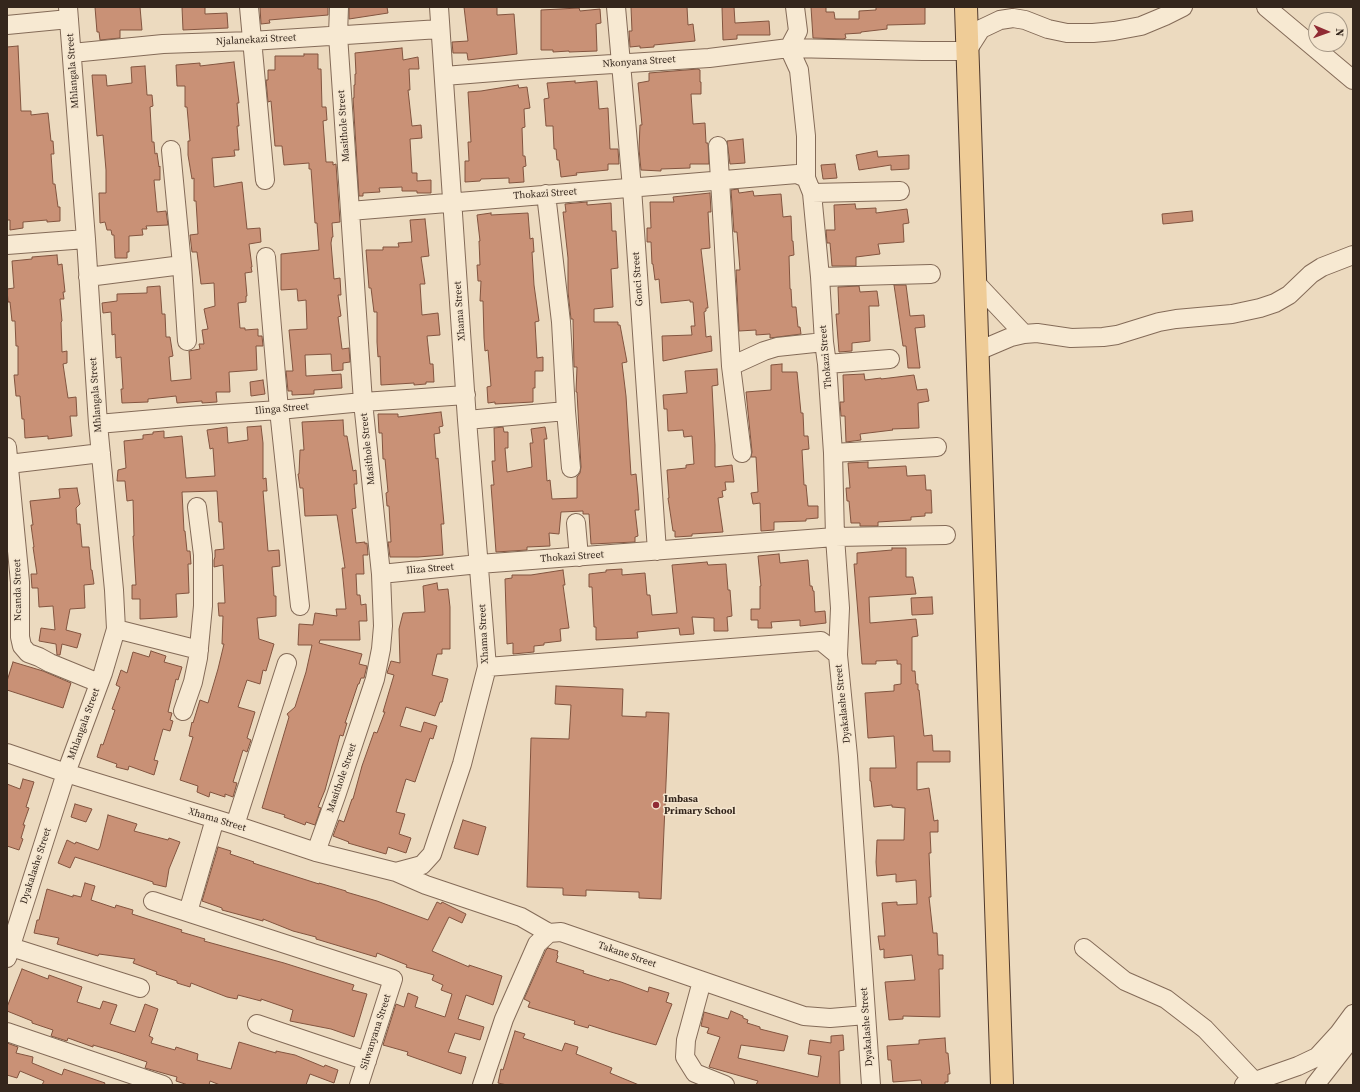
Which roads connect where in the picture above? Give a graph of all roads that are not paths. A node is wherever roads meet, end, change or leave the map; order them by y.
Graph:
1 (249, 7) edge
2 (339, 7) edge
3 (439, 7) edge
4 (616, 7) edge
5 (795, 7) edge
6 (966, 7) edge
7 (1183, 7) edge
8 (1266, 7) edge
9 (68, 13) edge
10 (7, 25) edge
11 (440, 28) junction
12 (338, 35) junction
13 (251, 41) junction
14 (789, 48) junction
15 (967, 51) junction
16 (72, 53) junction
17 (620, 64) junction
18 (444, 76) junction
19 (1353, 80) edge
20 (718, 146) dead end
21 (170, 150) dead end
22 (265, 180) dead end
23 (720, 180) junction
24 (809, 186) junction
25 (632, 188) junction
26 (900, 191) dead end
27 (546, 194) junction
28 (452, 202) junction
29 (350, 211) junction
30 (86, 239) junction
31 (7, 245) edge
32 (1353, 255) edge
33 (266, 257) dead end
34 (182, 265) junction
35 (931, 274) dead end
36 (88, 277) junction
37 (820, 277) junction
38 (975, 282) junction
39 (1024, 334) junction
40 (187, 341) dead end
41 (824, 342) junction
42 (978, 351) junction
43 (890, 359) dead end
44 (827, 364) junction
45 (731, 366) junction
46 (466, 395) junction
47 (363, 402) junction
48 (279, 410) junction
49 (566, 411) junction
50 (468, 420) junction
51 (98, 424) junction
52 (937, 448) dead end
53 (101, 453) junction
54 (742, 453) dead end
55 (833, 453) junction
56 (8, 456) edge
57 (571, 468) dead end
58 (197, 506) dead end
59 (576, 523) dead end
60 (946, 534) dead end
61 (835, 537) junction
62 (657, 551) junction
63 (579, 557) junction
64 (479, 564) junction
65 (381, 574) junction
66 (300, 606) dead end
67 (116, 629) junction
68 (199, 650) junction
69 (838, 656) junction
70 (287, 663) dead end
71 (487, 667) junction
72 (99, 683) junction
73 (183, 711) dead end
74 (7, 753) edge
75 (66, 774) junction
76 (215, 820) junction
77 (235, 825) junction
78 (316, 852) junction
79 (396, 872) junction
80 (153, 901) dead end
81 (188, 912) junction
82 (550, 933) junction
83 (1084, 948) dead end
84 (9, 952) edge
85 (702, 981) junction
86 (140, 988) dead end
87 (1353, 1014) edge
88 (866, 1015) junction
89 (257, 1024) dead end
90 (7, 1032) edge
91 (1351, 1039) dead end
92 (367, 1061) junction
93 (1252, 1084) edge
94 (163, 1085) edge
95 (359, 1085) edge
96 (482, 1085) edge
97 (725, 1085) edge
98 (871, 1085) edge
99 (1002, 1085) edge
100 (1314, 1085) edge

1 - 13 street
2 - 12 street, Masithole Street
3 - 11 street, Xhama Street
4 - 17 street, Gonci Street
5 - 14 street
6 - 15 main road
7 - 15 street
8 - 19 street
9 - 10 street
9 - 16 street, Mhlangala Street
11 - 12 street, Njalanekazi Street
11 - 18 street, Xhama Street
12 - 13 street, Njalanekazi Street
12 - 29 street, Masithole Street
13 - 16 street, Njalanekazi Street
13 - 22 street
14 - 15 street, Nkonyana Street
14 - 17 street, Nkonyana Street
14 - 24 street
15 - 38 main road
16 - 30 street, Mhlangala Street
17 - 18 street, Nkonyana Street
17 - 25 street, Gonci Street
18 - 28 street, Xhama Street
20 - 23 street
21 - 34 street
23 - 24 street, Thokazi Street
23 - 25 street, Thokazi Street
23 - 45 street
24 - 26 street
24 - 37 street, Thokazi Street
25 - 27 street, Thokazi Street
25 - 62 street, Gonci Street
27 - 28 street, Thokazi Street
27 - 49 street
28 - 29 street, Thokazi Street
28 - 46 street, Xhama Street
29 - 47 street, Masithole Street
30 - 31 street
30 - 36 street, Mhlangala Street
32 - 39 street
33 - 48 street
34 - 36 street
34 - 40 street
35 - 37 street
36 - 51 street, Mhlangala Street
37 - 41 street, Thokazi Street
38 - 39 street
38 - 42 main road
39 - 42 street
41 - 44 street, Thokazi Street
41 - 45 street
42 - 99 main road
43 - 44 street
44 - 55 street, Thokazi Street
45 - 54 street
46 - 47 street, Ilinga Street
46 - 50 street, Xhama Street
47 - 48 street, Ilinga Street
47 - 65 street, Masithole Street
48 - 51 street, Ilinga Street
48 - 66 street
49 - 50 street
49 - 57 street
50 - 64 street, Xhama Street
51 - 53 street, Mhlangala Street
52 - 55 street
53 - 56 street
53 - 67 street, Mhlangala Street
55 - 61 street, Thokazi Street
56 - 72 street, Ncanda Street
58 - 68 street
59 - 63 street
60 - 61 street
61 - 62 street, Thokazi Street
61 - 69 street
62 - 63 street, Thokazi Street
63 - 64 street, Thokazi Street
64 - 65 street, Iliza Street
64 - 71 street, Xhama Street
65 - 78 street, Masithole Street
67 - 68 street
67 - 72 street, Mhlangala Street
68 - 73 street
69 - 71 street, Dyakalashe Street
69 - 88 street, Dyakalashe Street
70 - 77 street
71 - 79 street, Xhama Street
72 - 75 street, Mhlangala Street
74 - 75 street, Xhama Street
75 - 76 street, Xhama Street
75 - 84 street, Dyakalashe Street
76 - 77 street, Xhama Street
76 - 81 street
77 - 78 street, Xhama Street
78 - 79 street, Xhama Street
79 - 82 street
80 - 81 street
81 - 92 street, Silwanyana Street
82 - 85 street, Takane Street
82 - 96 street
83 - 93 street
84 - 86 street
85 - 88 street, Takane Street
85 - 97 street
87 - 93 street
88 - 98 street, Dyakalashe Street
89 - 92 street
90 - 94 street
91 - 100 street
92 - 95 street, Silwanyana Street

